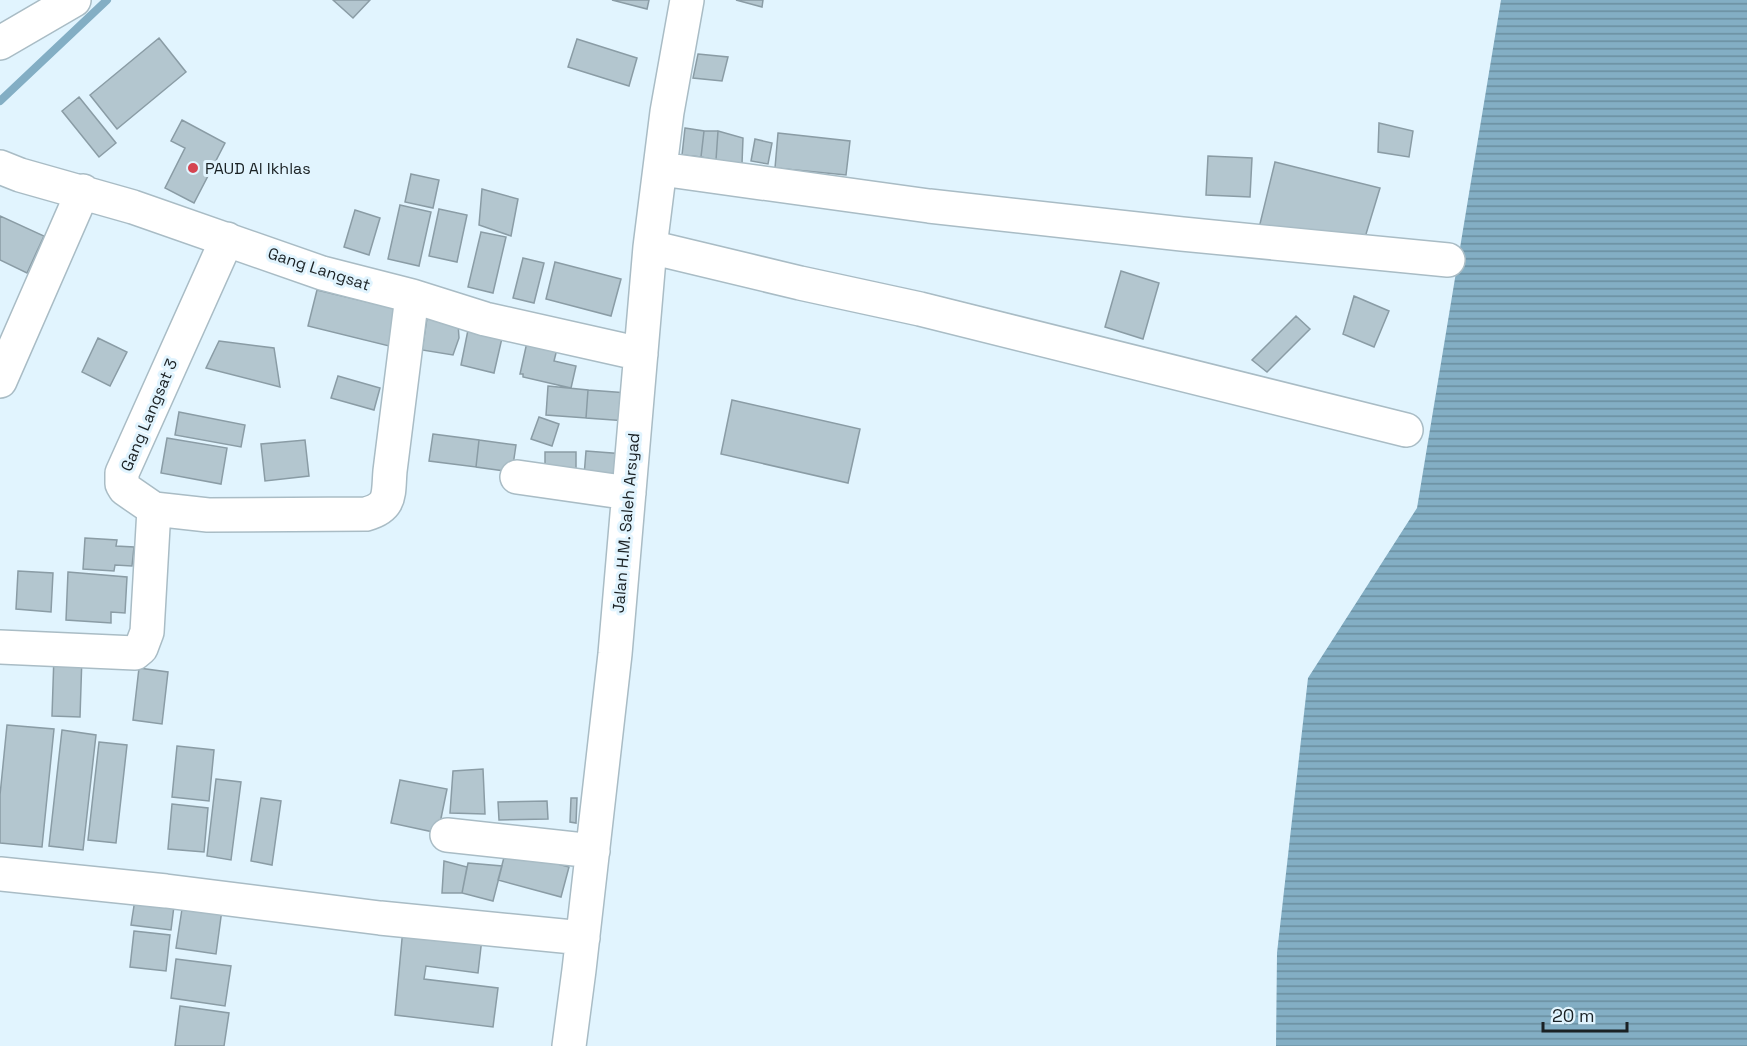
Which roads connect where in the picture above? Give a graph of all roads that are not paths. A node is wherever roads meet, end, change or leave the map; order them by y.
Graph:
1 (74, 0) edge
2 (687, 0) edge
3 (0, 43) edge
4 (1, 167) edge
5 (661, 169) junction
6 (83, 191) junction
7 (227, 239) junction
8 (650, 247) junction
9 (1448, 260) dead end
10 (412, 296) junction
11 (641, 354) junction
12 (0, 381) edge
13 (1406, 430) dead end
14 (517, 477) dead end
15 (629, 493) junction
16 (154, 508) junction
17 (0, 647) edge
18 (447, 835) dead end
19 (593, 850) junction
20 (0, 874) edge
21 (583, 938) junction
22 (568, 1046) edge

1 - 3 street
2 - 5 street, Jalan H.M. Saleh Arsyad
4 - 6 street, Gang Langsat
5 - 8 street, Jalan H.M. Saleh Arsyad
5 - 9 street
6 - 7 street, Gang Langsat
6 - 12 street
7 - 10 street, Gang Langsat
7 - 16 street, Gang Langsat 3
8 - 11 street, Jalan H.M. Saleh Arsyad
8 - 13 street
10 - 11 street, Gang Langsat
10 - 16 street
11 - 15 street, Jalan H.M. Saleh Arsyad
14 - 15 street
15 - 19 street, Jalan H.M. Saleh Arsyad
16 - 17 street
18 - 19 street
19 - 21 street, Jalan H.M. Saleh Arsyad
20 - 21 street
21 - 22 street, Jalan H.M. Saleh Arsyad

